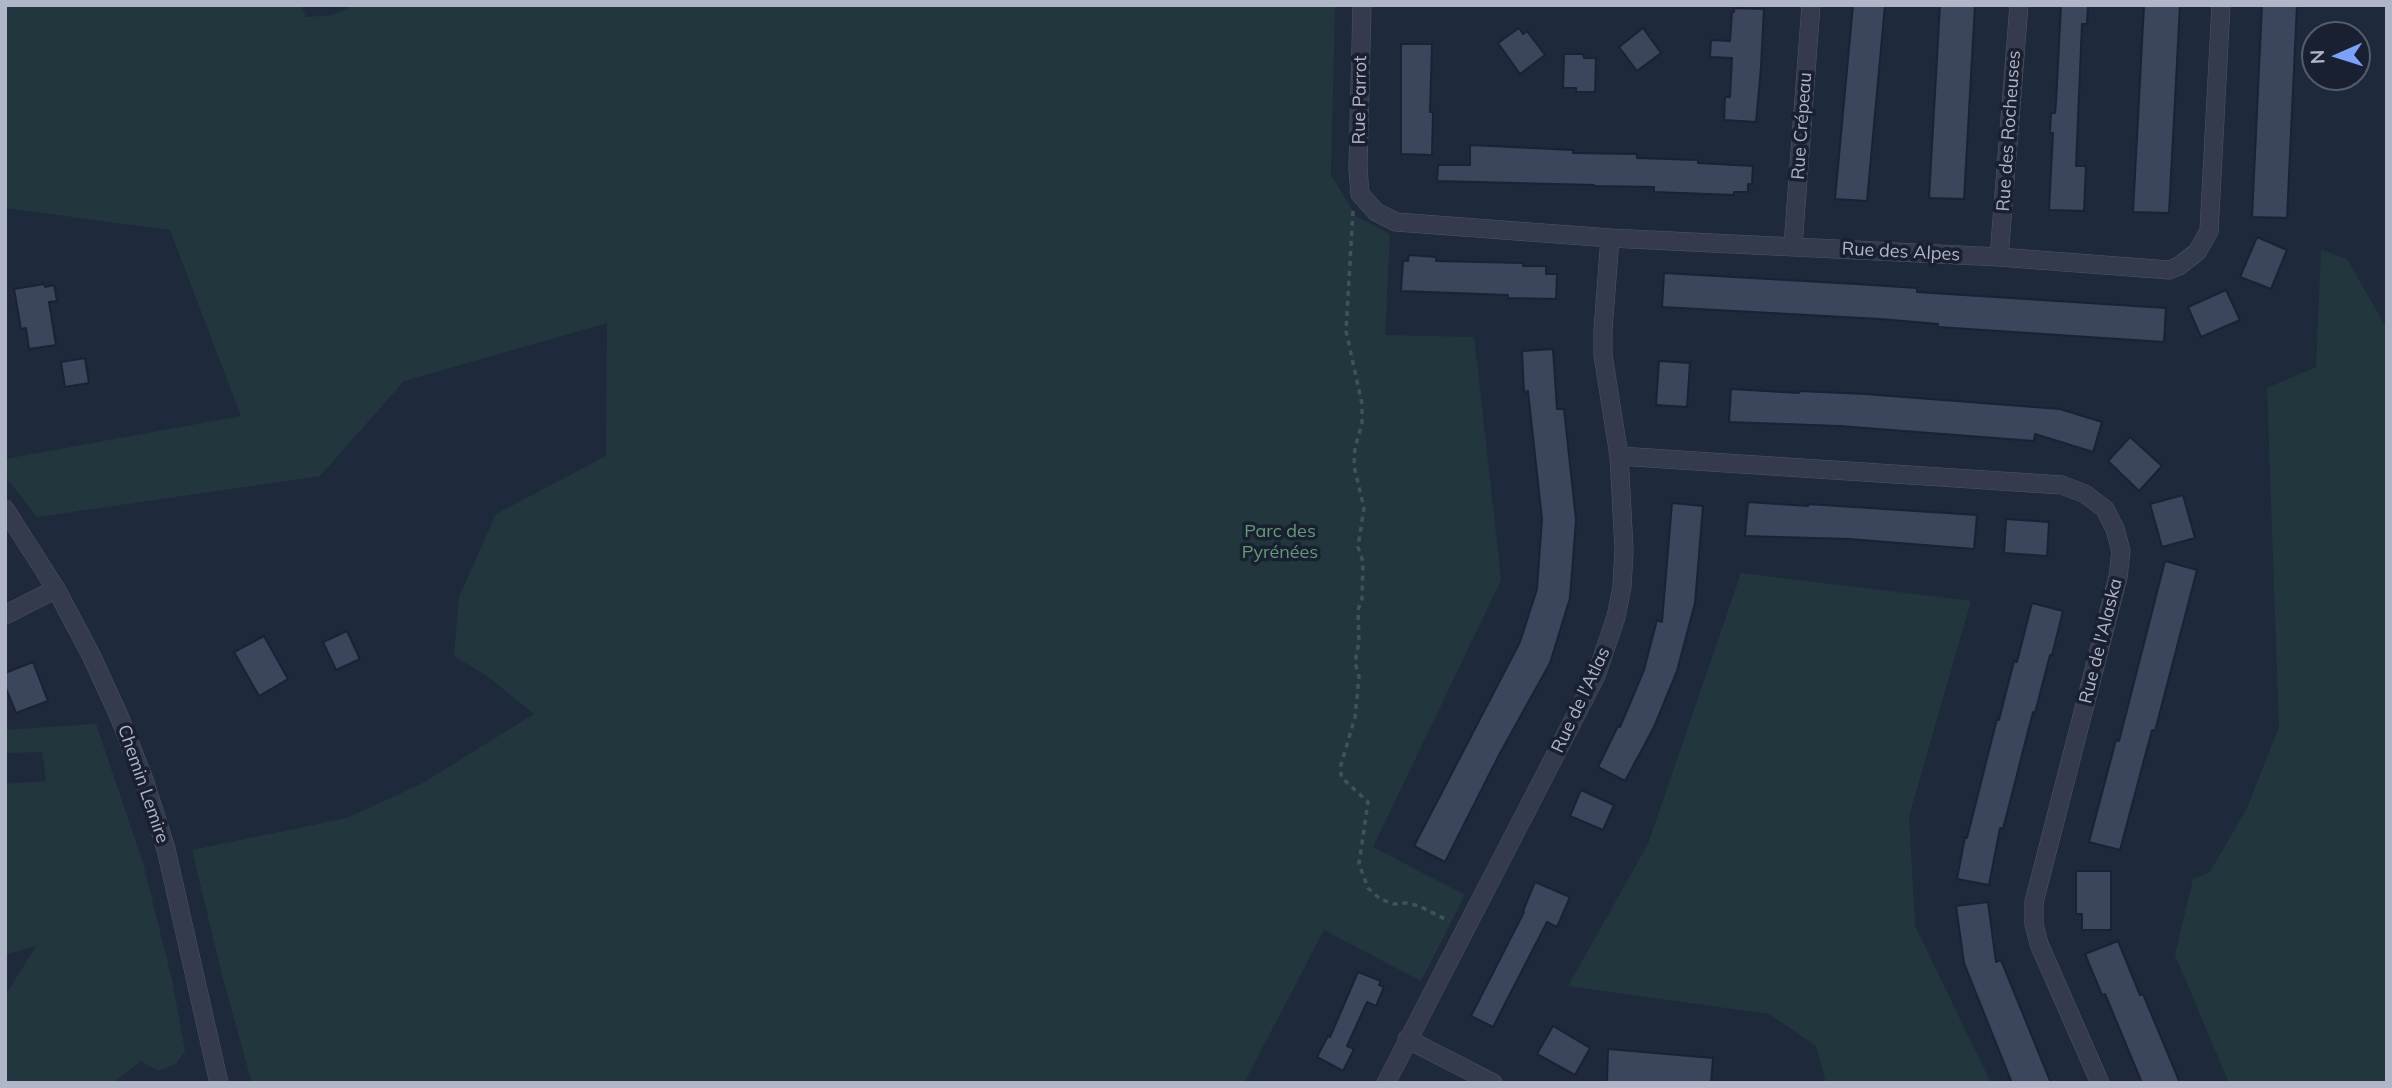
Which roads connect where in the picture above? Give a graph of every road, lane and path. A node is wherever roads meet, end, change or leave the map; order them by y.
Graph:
1 (1362, 5) edge
2 (1811, 5) edge
3 (2019, 5) edge
4 (2221, 5) edge
5 (1360, 194) junction
6 (1610, 238) junction
7 (1793, 246) junction
8 (1999, 257) junction
9 (1619, 456) junction
10 (5, 509) edge
11 (56, 589) junction
12 (5, 615) edge
13 (1465, 930) junction
14 (1407, 1038) junction
15 (219, 1083) edge
16 (1385, 1083) edge
17 (1493, 1083) edge
18 (2100, 1083) edge

1 - 5 street, Rue Parrot
2 - 7 street, Rue Crépeau
3 - 8 street, Rue des Rocheuses
4 - 8 street, Rue des Alpes
5 - 6 street, Rue des Alpes
5 - 13 path
6 - 7 street, Rue des Alpes
6 - 9 street, Rue de l'Atlas
7 - 8 street, Rue des Alpes
9 - 13 street, Rue de l'Atlas
9 - 18 street, Rue de l'Alaska
10 - 11 street, Chemin Lemire
11 - 12 street
11 - 15 street, Chemin Lemire
13 - 14 street, Rue de l'Atlas
14 - 16 street, Rue de l'Atlas
14 - 17 street

